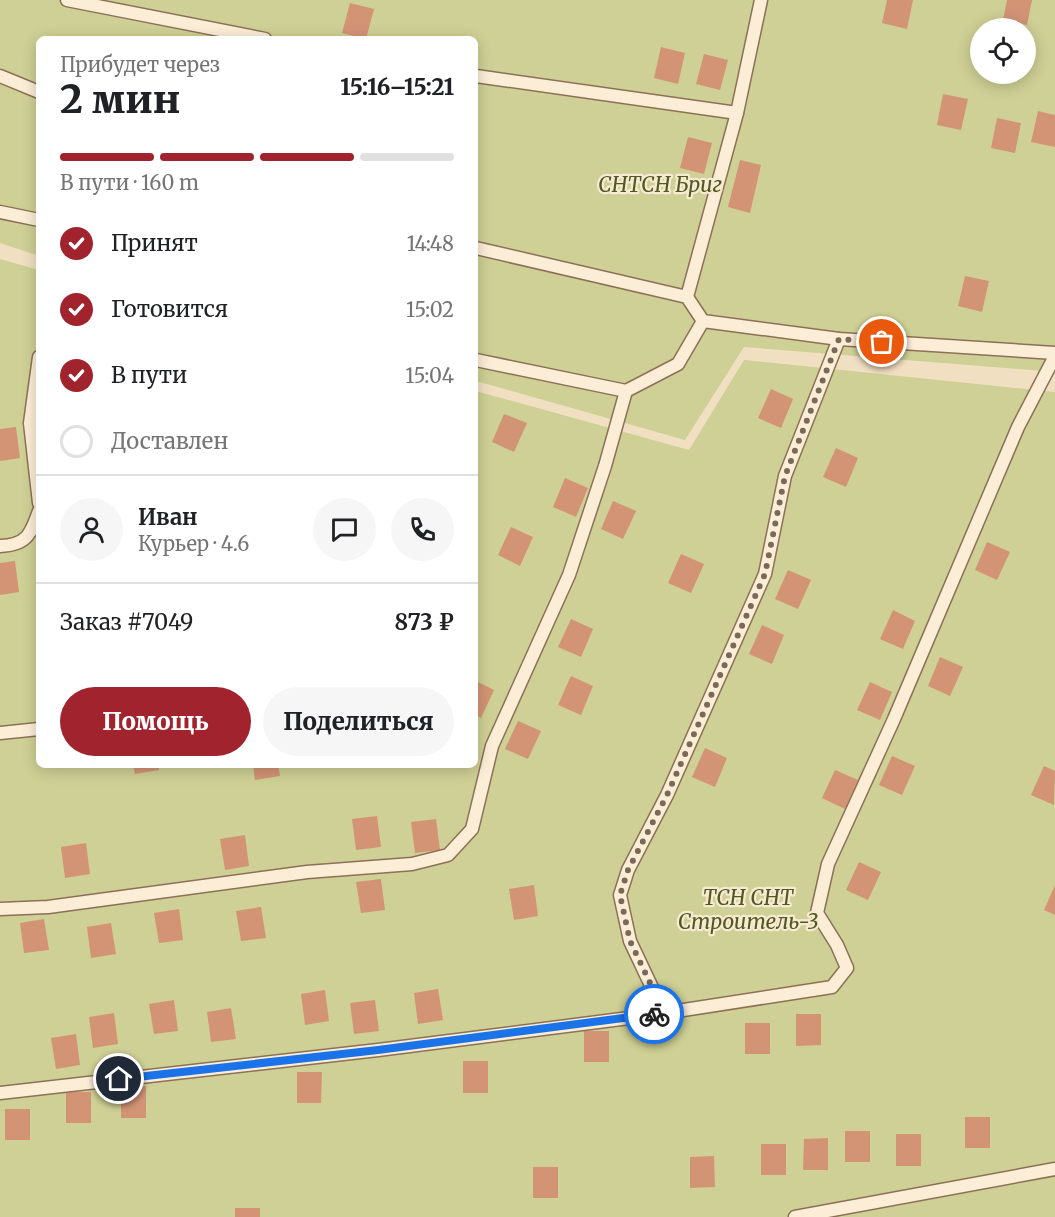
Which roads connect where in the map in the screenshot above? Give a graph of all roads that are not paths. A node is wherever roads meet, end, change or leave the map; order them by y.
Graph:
1 (68, 0) edge
2 (762, 0) edge
3 (250, 36) edge
4 (0, 76) edge
5 (478, 76) edge
6 (36, 91) edge
7 (737, 112) junction
8 (0, 212) edge
9 (36, 219) edge
10 (478, 248) edge
11 (687, 297) junction
12 (703, 321) junction
13 (839, 339) junction
14 (1055, 354) edge
15 (478, 360) edge
16 (36, 379) edge
17 (626, 391) junction
18 (36, 476) edge
19 (36, 519) edge
20 (0, 546) edge
21 (36, 729) edge
22 (0, 733) edge
23 (0, 909) edge
24 (664, 1012) junction
25 (0, 1093) edge
26 (1055, 1169) edge
27 (795, 1217) edge

1 - 3 lane
2 - 7 lane
4 - 6 lane
5 - 7 lane
7 - 11 lane
8 - 9 lane
10 - 11 lane
11 - 12 lane
12 - 13 lane
12 - 17 lane
13 - 14 lane
13 - 24 lane
14 - 24 lane
15 - 17 lane
16 - 18 lane
17 - 23 lane
19 - 20 lane
21 - 22 lane
24 - 25 lane
26 - 27 lane

